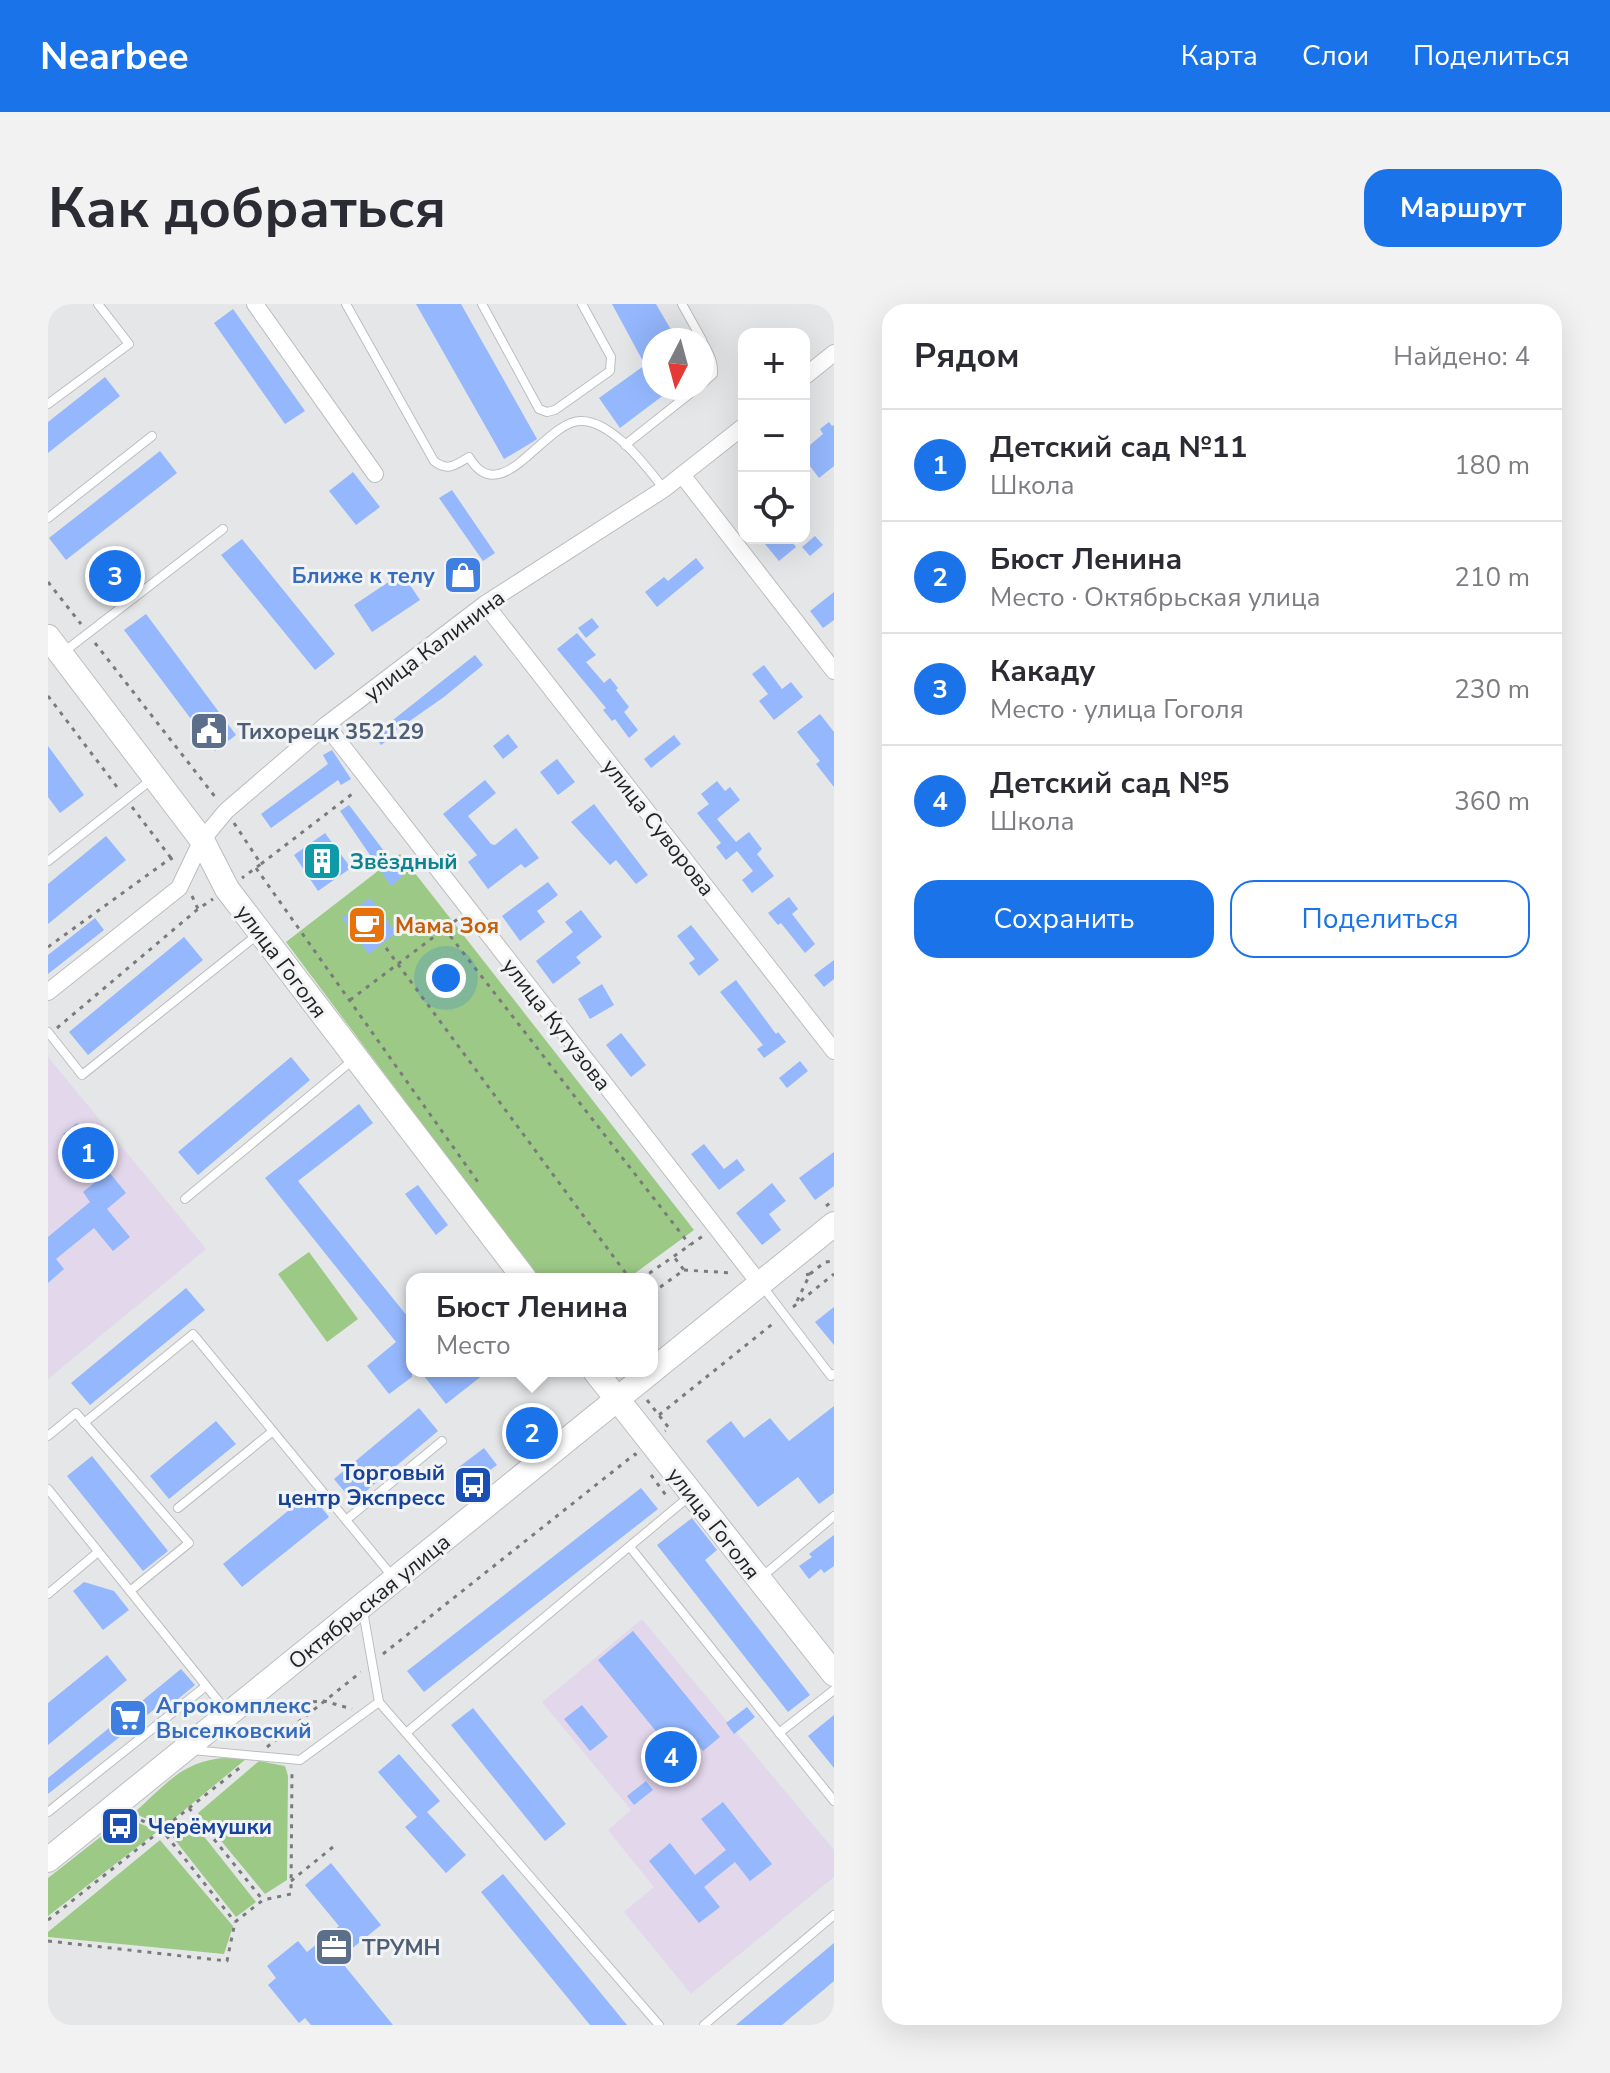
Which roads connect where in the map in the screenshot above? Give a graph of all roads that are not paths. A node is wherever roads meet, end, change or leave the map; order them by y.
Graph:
1 (98, 304) edge
2 (255, 304) edge
3 (346, 304) edge
4 (482, 304) edge
5 (582, 304) edge
6 (682, 304) edge
7 (695, 328) edge
8 (834, 353) edge
9 (810, 372) edge
10 (682, 400) edge
11 (48, 404) edge
12 (555, 410) junction
13 (563, 427) junction
14 (738, 431) edge
15 (152, 436) dead end
16 (625, 445) junction
17 (375, 474) dead end
18 (683, 476) junction
19 (664, 489) junction
20 (48, 518) edge
21 (223, 529) dead end
22 (485, 604) junction
23 (54, 646) edge
24 (834, 671) edge
25 (326, 725) junction
26 (154, 777) junction
27 (202, 840) junction
28 (48, 861) edge
29 (260, 933) junction
30 (48, 992) edge
31 (49, 1033) edge
32 (834, 1051) edge
33 (356, 1058) junction
34 (185, 1199) dead end
35 (834, 1224) edge
36 (520, 1273) edge
37 (750, 1278) junction
38 (658, 1365) edge
39 (834, 1374) edge
40 (600, 1377) edge
41 (644, 1377) edge
42 (616, 1399) junction
43 (84, 1423) junction
44 (273, 1431) junction
45 (48, 1436) edge
46 (442, 1441) dead end
47 (48, 1489) edge
48 (692, 1495) junction
49 (178, 1508) dead end
50 (834, 1516) edge
51 (346, 1520) junction
52 (630, 1547) junction
53 (98, 1552) junction
54 (759, 1579) junction
55 (395, 1580) junction
56 (130, 1591) junction
57 (48, 1594) edge
58 (362, 1606) junction
59 (834, 1674) edge
60 (206, 1686) junction
61 (834, 1690) edge
62 (379, 1702) junction
63 (229, 1715) junction
64 (406, 1733) junction
65 (779, 1733) junction
66 (185, 1750) junction
67 (834, 1801) edge
68 (48, 1812) edge
69 (48, 1860) edge
70 (834, 1915) edge
71 (659, 2025) edge
72 (704, 2025) edge

1 - 11 lane
2 - 17 street
3 - 13 lane
4 - 12 lane
5 - 12 lane
6 - 7 lane
8 - 9 street
10 - 16 lane
12 - 13 lane
13 - 16 lane
14 - 18 street, улица Калинина
15 - 20 lane
16 - 19 lane
18 - 19 street, улица Калинина
18 - 24 street
19 - 22 street, улица Калинина
21 - 23 lane
22 - 25 street, улица Калинина
22 - 32 street, улица Суворова
23 - 26 main road, улица Гоголя
25 - 27 street, улица Калинина
25 - 37 street, улица Кутузова
26 - 27 main road, улица Гоголя
26 - 28 lane
27 - 29 main road, улица Гоголя
27 - 30 street, улица Калинина
29 - 31 lane
29 - 33 main road, улица Гоголя
33 - 34 lane
33 - 36 main road, улица Гоголя
35 - 37 main road, Октябрьская улица
37 - 38 main road, Октябрьская улица
37 - 39 lane
40 - 42 main road, улица Гоголя
41 - 42 main road, Октябрьская улица
42 - 48 main road, улица Гоголя
42 - 55 main road, Октябрьская улица
43 - 44 lane
43 - 45 lane
43 - 56 lane
44 - 49 lane
44 - 51 lane
46 - 51 lane
47 - 53 lane
48 - 52 lane
48 - 54 main road, улица Гоголя
50 - 54 lane
51 - 55 lane
52 - 64 lane
52 - 65 lane
53 - 56 lane
53 - 57 lane
54 - 59 main road, улица Гоголя
55 - 58 main road, Октябрьская улица
56 - 60 lane
58 - 62 lane
58 - 63 main road, Октябрьская улица
60 - 63 lane
60 - 68 lane
61 - 65 lane
62 - 64 lane
62 - 66 lane
63 - 66 main road, Октябрьская улица
64 - 71 lane
65 - 67 lane
66 - 69 main road, Октябрьская улица
70 - 72 lane

